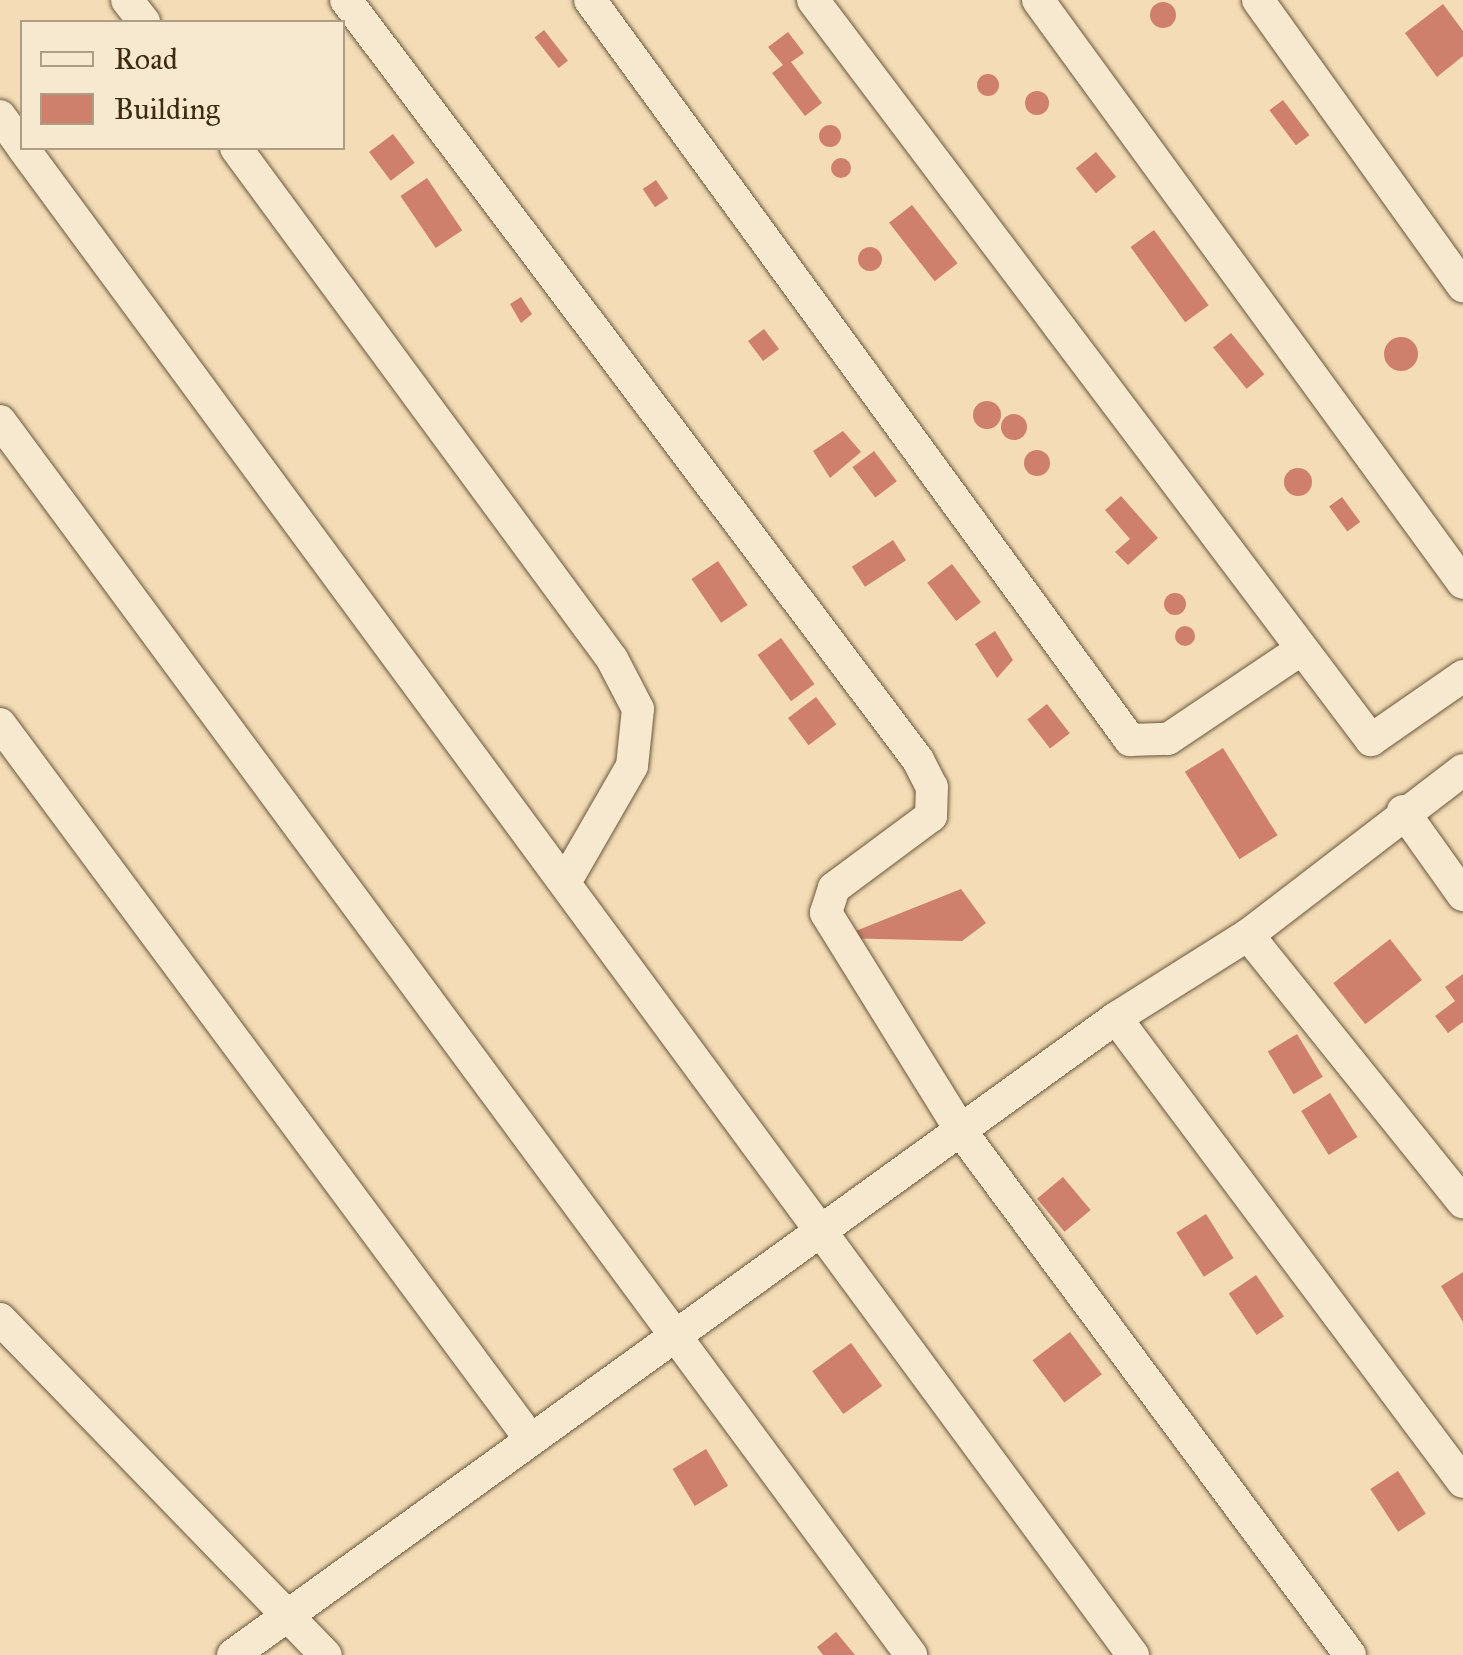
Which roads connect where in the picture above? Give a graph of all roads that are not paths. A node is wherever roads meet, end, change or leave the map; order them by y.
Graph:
1 (127, 0) edge
2 (346, 0) edge
3 (590, 0) edge
4 (813, 0) edge
5 (1038, 0) edge
6 (1258, 0) edge
7 (142, 20) edge
8 (0, 116) edge
9 (20, 143) edge
10 (25, 150) edge
11 (237, 150) edge
12 (1463, 286) edge
13 (0, 421) edge
14 (1463, 583) edge
15 (1302, 650) junction
16 (1463, 676) edge
17 (0, 724) edge
18 (1463, 770) edge
19 (1404, 810) junction
20 (566, 881) junction
21 (1463, 894) edge
22 (1248, 935) junction
23 (1116, 1018) junction
24 (963, 1134) junction
25 (1463, 1202) edge
26 (822, 1230) junction
27 (0, 1319) edge
28 (672, 1338) junction
29 (531, 1440) junction
30 (1463, 1482) edge
31 (288, 1615) junction
32 (233, 1655) edge
33 (326, 1655) edge
34 (910, 1655) edge
35 (1133, 1655) edge
36 (1350, 1655) edge

1 - 7 street
2 - 24 street
3 - 15 street
4 - 15 street
5 - 14 street
6 - 12 street
8 - 9 street
10 - 20 street
11 - 20 street
13 - 28 street
15 - 16 street
17 - 29 street
18 - 19 street
19 - 21 street
19 - 22 street
20 - 26 street
22 - 23 street
22 - 25 street
23 - 24 street
23 - 30 street
24 - 26 street
24 - 36 street
26 - 28 street
26 - 35 street
27 - 31 street
28 - 29 street
28 - 34 street
29 - 31 street
31 - 32 street
31 - 33 street

